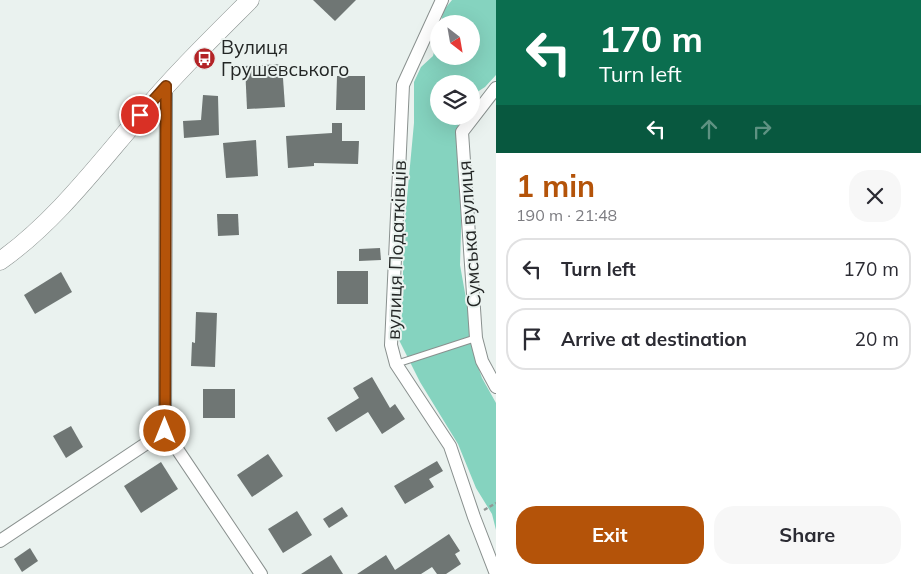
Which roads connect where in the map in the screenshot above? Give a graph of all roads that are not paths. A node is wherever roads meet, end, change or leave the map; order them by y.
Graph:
1 (250, 0) edge
2 (442, 0) edge
3 (166, 86) junction
4 (496, 88) edge
5 (0, 261) edge
6 (476, 338) junction
7 (396, 364) junction
8 (496, 387) edge
9 (165, 431) junction
10 (0, 541) edge
11 (261, 574) edge
12 (496, 574) edge

1 - 3 street
2 - 7 street, вулиця Податківців
3 - 5 street
3 - 9 street
4 - 6 street, Сумська вулиця
6 - 7 lane
6 - 8 street, Сумська вулиця
7 - 12 street, вулиця Податківців
9 - 10 street
9 - 11 street

